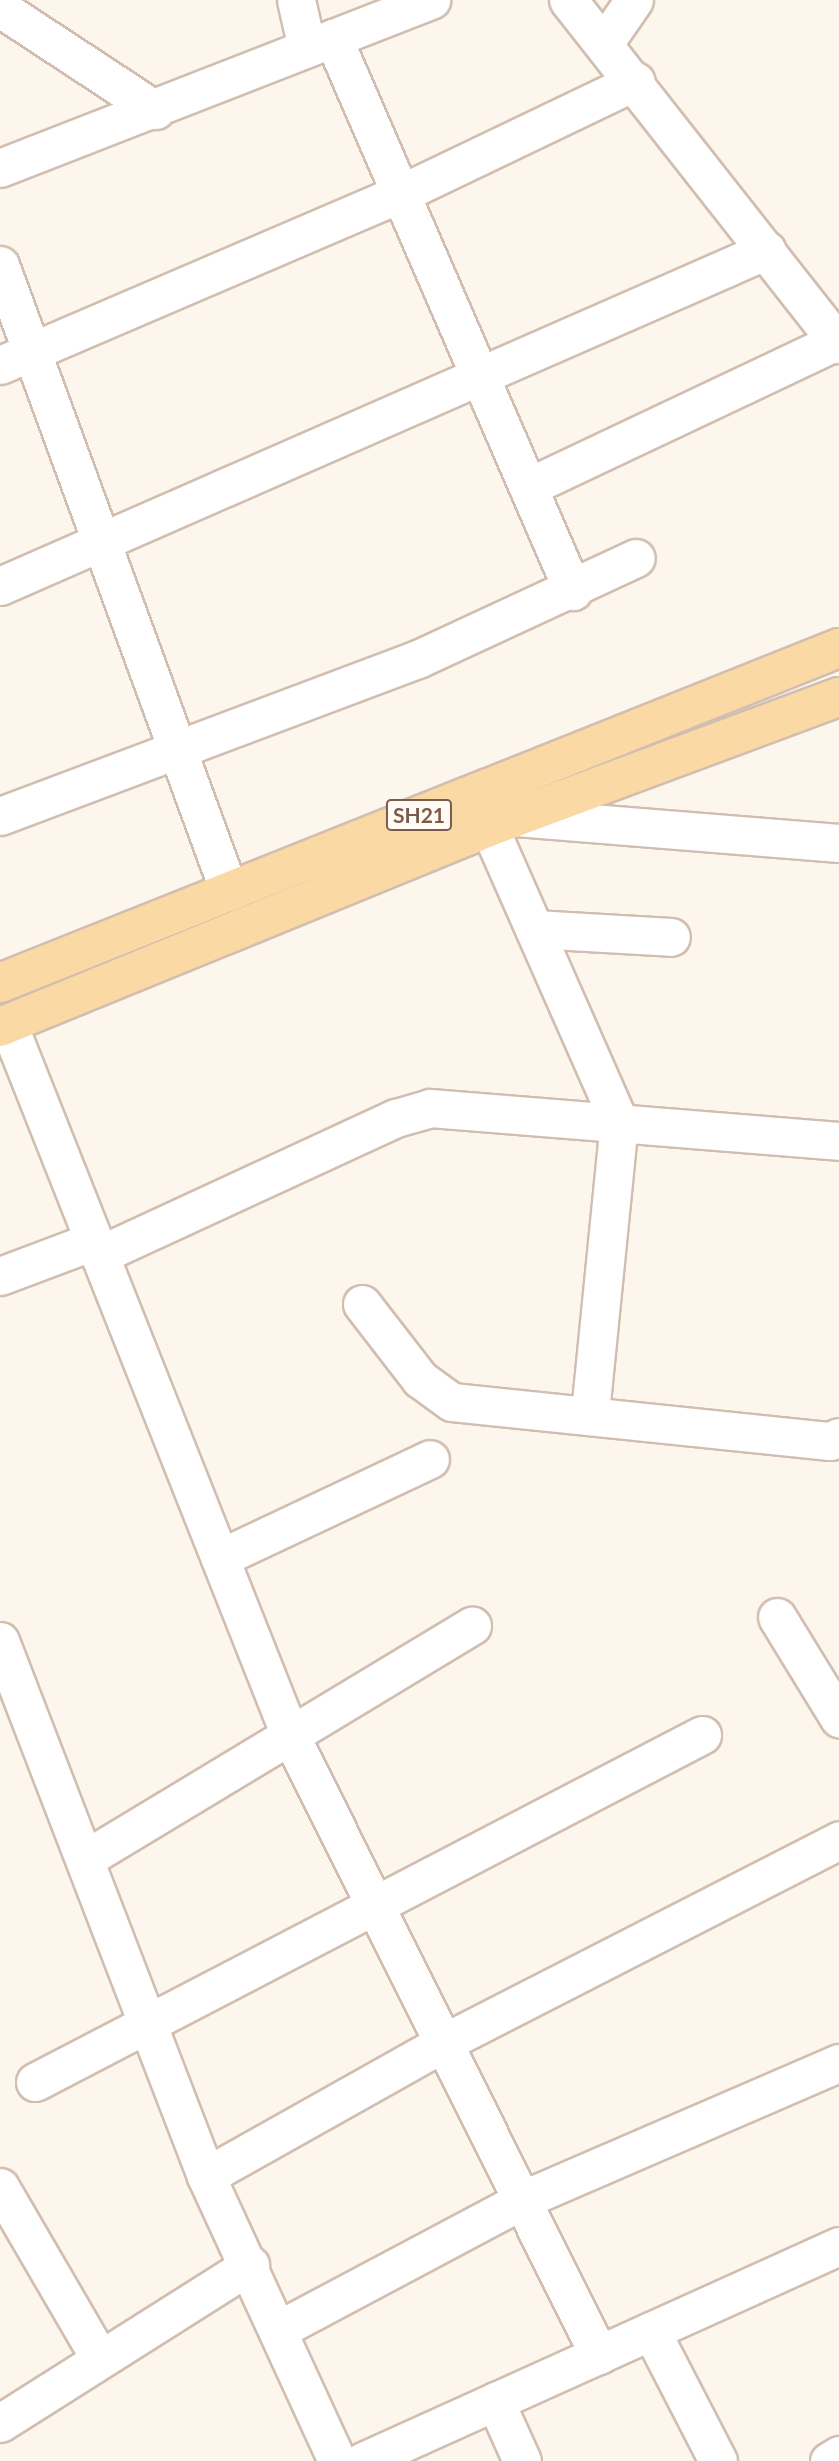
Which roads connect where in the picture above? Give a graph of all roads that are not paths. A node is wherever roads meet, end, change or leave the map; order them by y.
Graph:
1 (296, 0) edge
2 (431, 0) edge
3 (568, 0) edge
4 (634, 0) edge
5 (0, 8) edge
6 (606, 42) junction
7 (320, 43) junction
8 (636, 81) junction
9 (155, 110) junction
10 (0, 168) edge
11 (402, 192) junction
12 (767, 250) junction
13 (0, 265) edge
14 (838, 343) edge
15 (16, 358) edge
16 (481, 377) junction
17 (528, 487) junction
18 (101, 542) junction
19 (636, 558) dead end
20 (0, 586) edge
21 (573, 591) junction
22 (839, 648) edge
23 (839, 697) edge
24 (673, 714) junction
25 (177, 749) junction
26 (685, 754) junction
27 (0, 816) edge
28 (503, 822) junction
29 (839, 843) edge
30 (229, 891) junction
31 (534, 929) junction
32 (671, 937) dead end
33 (0, 983) edge
34 (4, 1026) edge
35 (619, 1122) junction
36 (839, 1140) edge
37 (96, 1248) junction
38 (0, 1276) edge
39 (362, 1304) dead end
40 (590, 1412) junction
41 (839, 1437) edge
42 (430, 1459) dead end
43 (220, 1558) junction
44 (778, 1617) dead end
45 (472, 1626) dead end
46 (0, 1641) edge
47 (839, 1718) edge
48 (290, 1735) junction
49 (702, 1735) dead end
50 (839, 1840) edge
51 (85, 1859) junction
52 (375, 1905) junction
53 (149, 2022) junction
54 (443, 2043) junction
55 (839, 2063) edge
56 (34, 2082) dead end
57 (206, 2176) junction
58 (0, 2187) edge
59 (522, 2200) junction
60 (839, 2246) edge
61 (250, 2265) junction
62 (278, 2330) junction
63 (650, 2331) junction
64 (599, 2355) junction
65 (100, 2359) junction
66 (495, 2401) junction
67 (0, 2423) edge
68 (839, 2455) edge
69 (337, 2461) edge
70 (363, 2461) edge
71 (522, 2461) edge
72 (718, 2461) edge
73 (829, 2461) edge

1 - 7 street
2 - 7 street
3 - 6 street
4 - 6 street
5 - 9 street
6 - 8 street
7 - 9 street
7 - 11 street
8 - 11 street
8 - 12 street
9 - 10 street
11 - 15 street
11 - 16 street
12 - 14 street
12 - 16 street
13 - 15 street
14 - 17 street
15 - 18 street
16 - 17 street
16 - 18 street
17 - 21 street
18 - 20 street
18 - 25 street
19 - 21 street
21 - 25 street
22 - 24 main road, SH21
23 - 26 main road, SH21
24 - 26 main road
24 - 30 main road, SH21
25 - 27 street
25 - 30 street
26 - 28 main road, SH21
28 - 29 street
28 - 31 street
28 - 34 main road, SH21
30 - 33 main road, SH21
31 - 32 street
31 - 35 street
34 - 37 street
35 - 36 street
35 - 37 street
35 - 40 street
37 - 38 street
37 - 43 street
39 - 40 street
40 - 41 street
42 - 43 street
43 - 48 street
44 - 47 street
45 - 48 street
46 - 51 street
48 - 51 street
48 - 52 street
49 - 52 street
50 - 54 street
51 - 53 street
52 - 53 street
52 - 54 street
53 - 56 street
53 - 57 street
54 - 57 street
54 - 59 street
55 - 59 street
57 - 61 street
58 - 65 street
59 - 62 street
59 - 64 street
60 - 63 street
61 - 62 street
61 - 65 street
62 - 69 street
63 - 64 street
63 - 72 street
64 - 66 street
65 - 67 street
66 - 70 street
66 - 71 street
68 - 73 street

